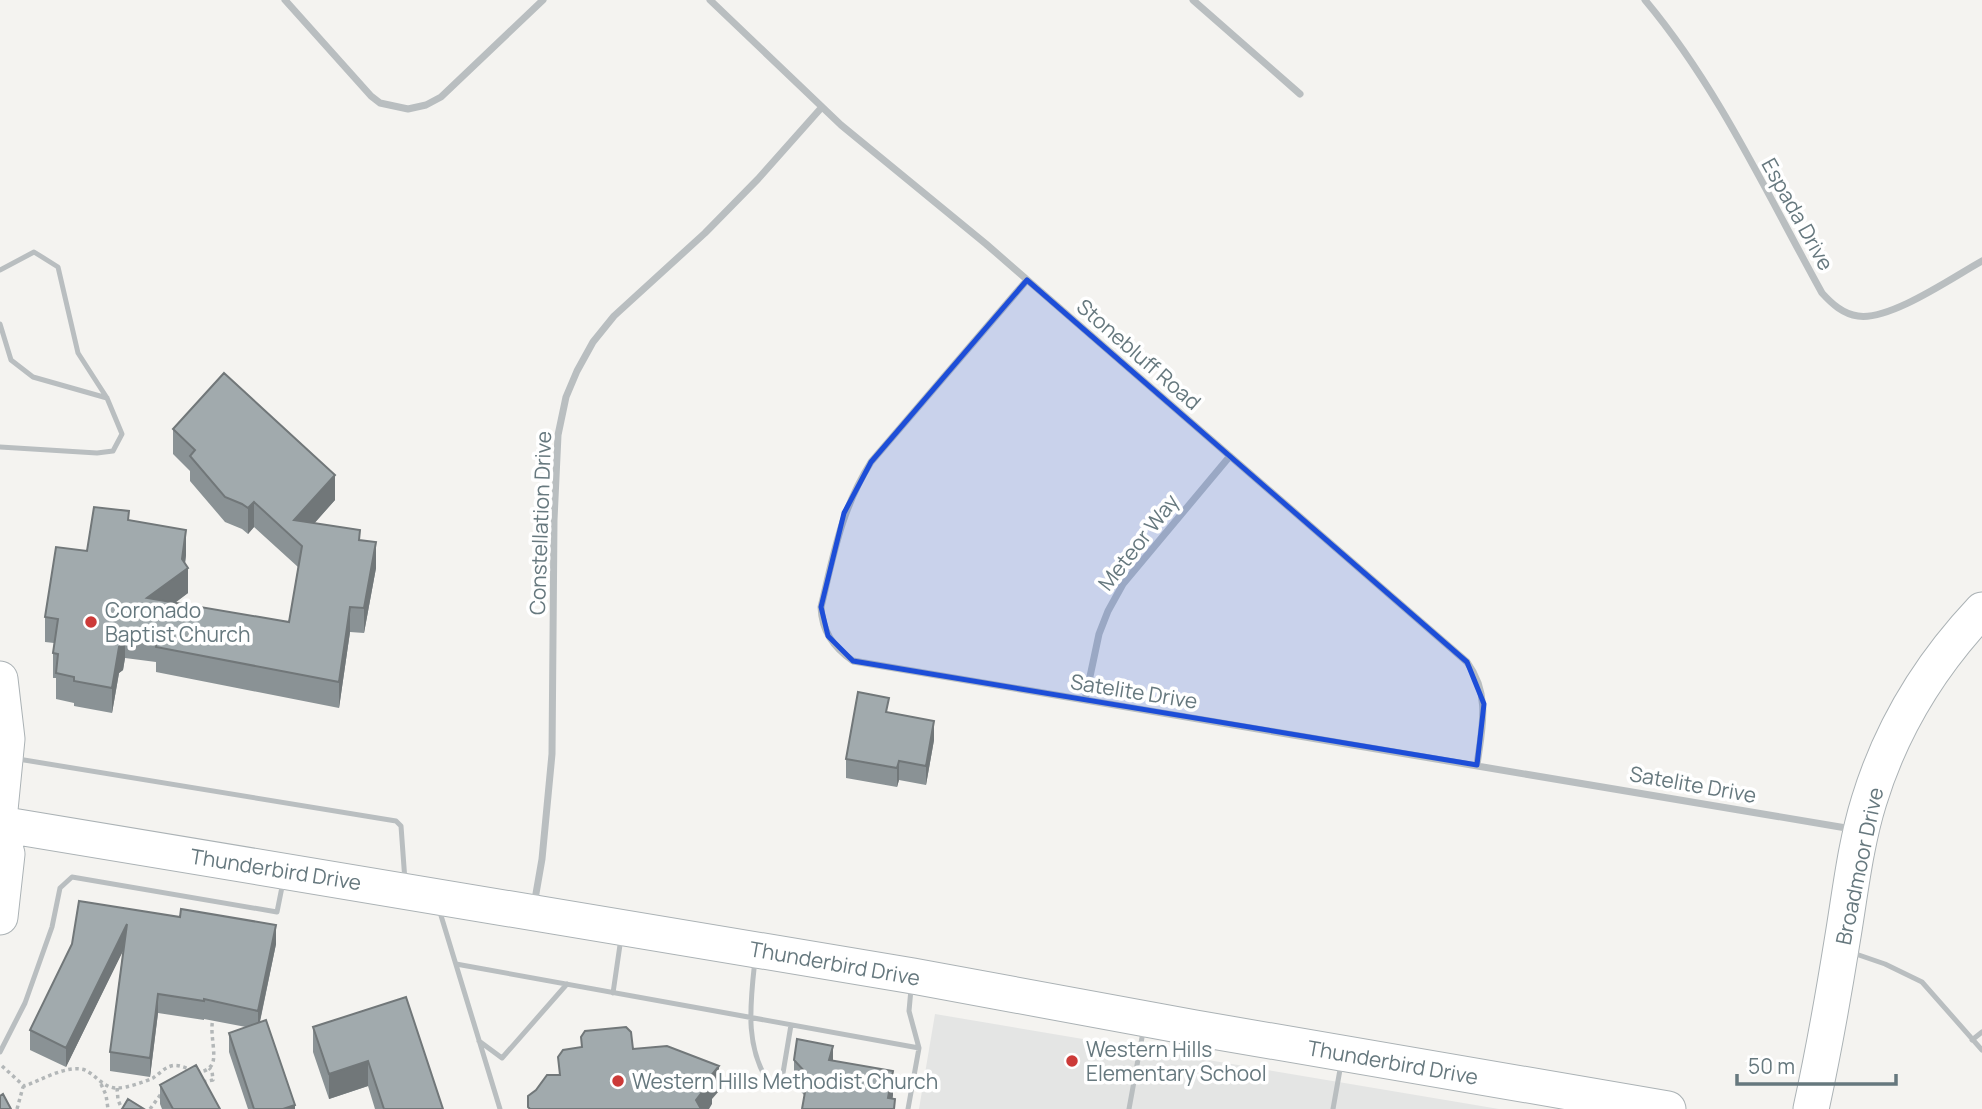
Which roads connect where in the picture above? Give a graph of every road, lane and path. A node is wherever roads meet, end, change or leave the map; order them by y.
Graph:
1 (285, 0) edge
2 (543, 0) edge
3 (710, 0) edge
4 (1193, 0) edge
5 (1644, 0) edge
6 (1300, 94) dead end
7 (822, 107) junction
8 (1982, 261) edge
9 (0, 270) edge
10 (1027, 280) junction
11 (0, 324) edge
12 (107, 398) junction
13 (0, 447) edge
14 (1230, 456) junction
15 (1982, 610) edge
16 (0, 679) edge
17 (1086, 700) junction
18 (5, 757) junction
19 (1477, 765) junction
20 (0, 810) edge
21 (0, 827) edge
22 (1862, 831) junction
23 (285, 870) junction
24 (420, 893) junction
25 (533, 912) junction
26 (0, 917) edge
27 (623, 928) junction
28 (1841, 949) junction
29 (756, 950) junction
30 (456, 964) junction
31 (913, 976) junction
32 (567, 984) junction
33 (613, 993) junction
34 (216, 1010) edge
35 (748, 1017) junction
36 (1145, 1019) junction
37 (791, 1025) junction
38 (1982, 1032) edge
39 (1972, 1040) junction
40 (479, 1041) junction
41 (919, 1048) junction
42 (1982, 1050) edge
43 (0, 1052) edge
44 (1343, 1053) junction
45 (0, 1064) edge
46 (209, 1068) junction
47 (100, 1082) junction
48 (199, 1082) edge
49 (24, 1086) junction
50 (167, 1087) edge
51 (117, 1088) junction
52 (121, 1108) edge
53 (18, 1109) edge
54 (108, 1109) edge
55 (114, 1109) edge
56 (150, 1109) edge
57 (500, 1109) edge
58 (908, 1109) edge
59 (1129, 1109) edge
60 (1334, 1109) edge
61 (1668, 1109) edge
62 (1811, 1109) edge

1 - 2 street
3 - 7 street, Stonebluff Road
4 - 6 street
5 - 8 street, Espada Drive
7 - 10 street, Stonebluff Road
7 - 25 street, Constellation Drive
9 - 12 lane
10 - 14 street, Stonebluff Road
10 - 17 street, Satelite Drive
11 - 12 lane
12 - 13 lane
14 - 17 street, Meteor Way
14 - 19 street, Stonebluff Road
15 - 22 street, Broadmoor Drive
16 - 18 street
17 - 19 street, Satelite Drive
18 - 20 street
18 - 24 lane
19 - 22 street, Satelite Drive
21 - 23 street, Thunderbird Drive
21 - 26 street
22 - 28 street, Broadmoor Drive
23 - 24 street, Thunderbird Drive
23 - 43 lane
24 - 25 street, Thunderbird Drive
24 - 30 lane
25 - 27 street, Thunderbird Drive
27 - 29 street, Thunderbird Drive
27 - 33 lane
28 - 39 lane
28 - 62 street, Broadmoor Drive
29 - 31 street, Thunderbird Drive
29 - 35 lane
30 - 32 lane
30 - 40 lane
31 - 36 street, Thunderbird Drive
31 - 41 lane
32 - 33 lane
32 - 40 lane
33 - 35 lane
34 - 46 path
35 - 37 lane
35 - 37 lane
36 - 44 street, Thunderbird Drive
36 - 59 lane
37 - 41 lane
38 - 39 lane
39 - 42 lane
40 - 57 lane
41 - 58 lane
44 - 60 lane
44 - 61 street, Thunderbird Drive
45 - 49 path
46 - 48 path
46 - 51 path
47 - 49 path
47 - 51 path
47 - 54 path
49 - 53 path
50 - 56 path
51 - 52 path
52 - 55 path

